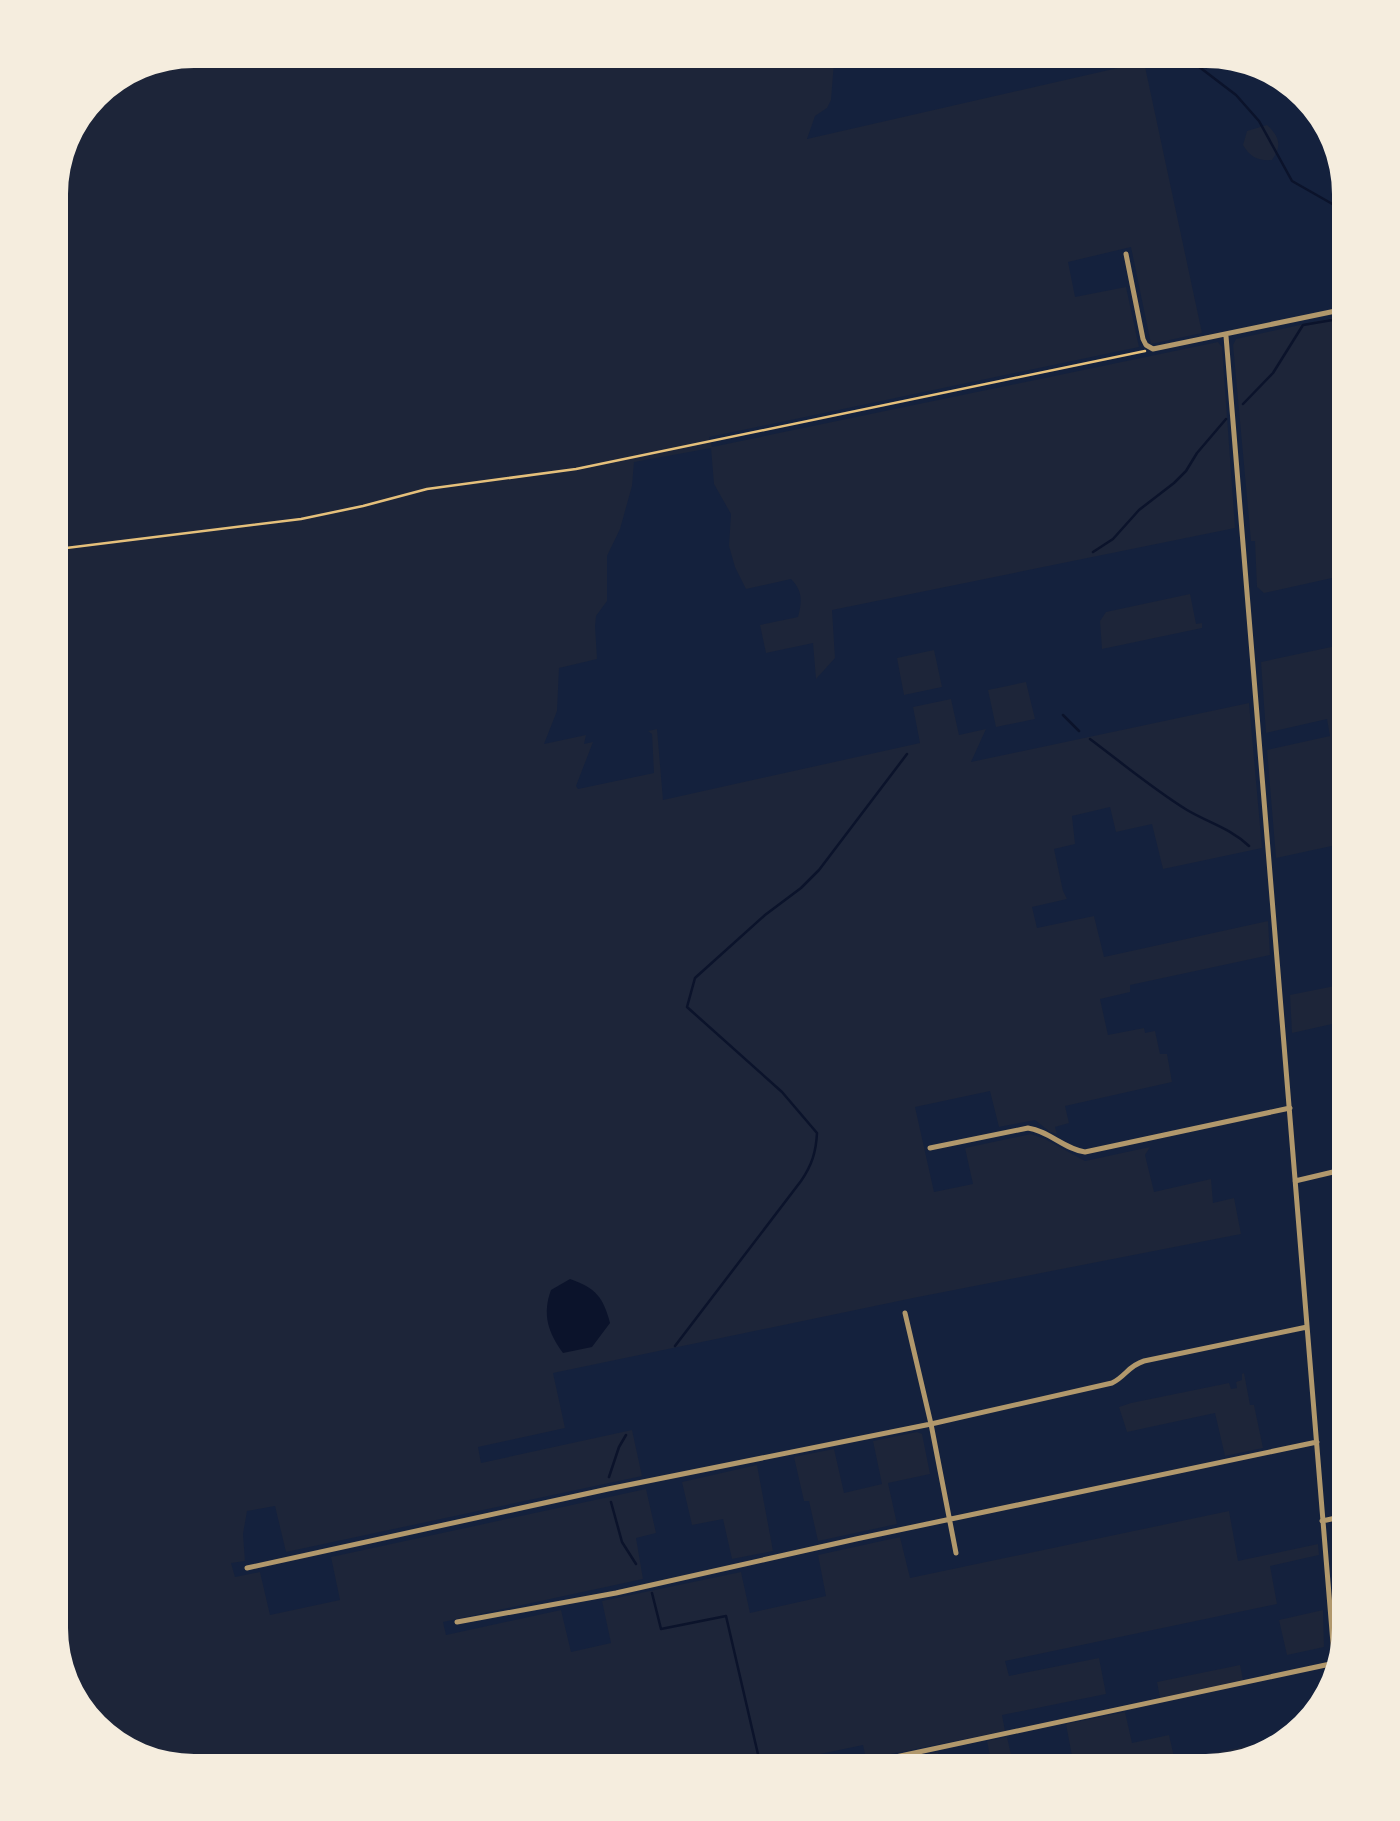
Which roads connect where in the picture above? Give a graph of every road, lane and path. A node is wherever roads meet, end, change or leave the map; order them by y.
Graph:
1 (1126, 254) dead end
2 (1332, 312) edge
3 (1226, 336) junction
4 (1149, 348) junction
5 (68, 548) edge
6 (1290, 1108) junction
7 (930, 1148) dead end
8 (1332, 1172) edge
9 (1295, 1181) junction
10 (905, 1313) dead end
11 (1307, 1327) junction
12 (931, 1424) junction
13 (1317, 1442) junction
14 (1332, 1519) edge
15 (950, 1520) junction
16 (1322, 1521) junction
17 (956, 1553) dead end
18 (247, 1568) dead end
19 (457, 1622) dead end
20 (1332, 1631) edge
21 (1326, 1666) edge
22 (910, 1754) edge

1 - 4 street
2 - 3 street
3 - 4 street
3 - 6 street
4 - 5 path
6 - 7 street
6 - 9 street
8 - 9 street
9 - 11 street
10 - 12 street
11 - 12 street
11 - 13 street
12 - 15 street
12 - 18 street
13 - 15 street
13 - 16 street
14 - 16 street
15 - 17 street
15 - 19 street
16 - 20 street
21 - 22 street

